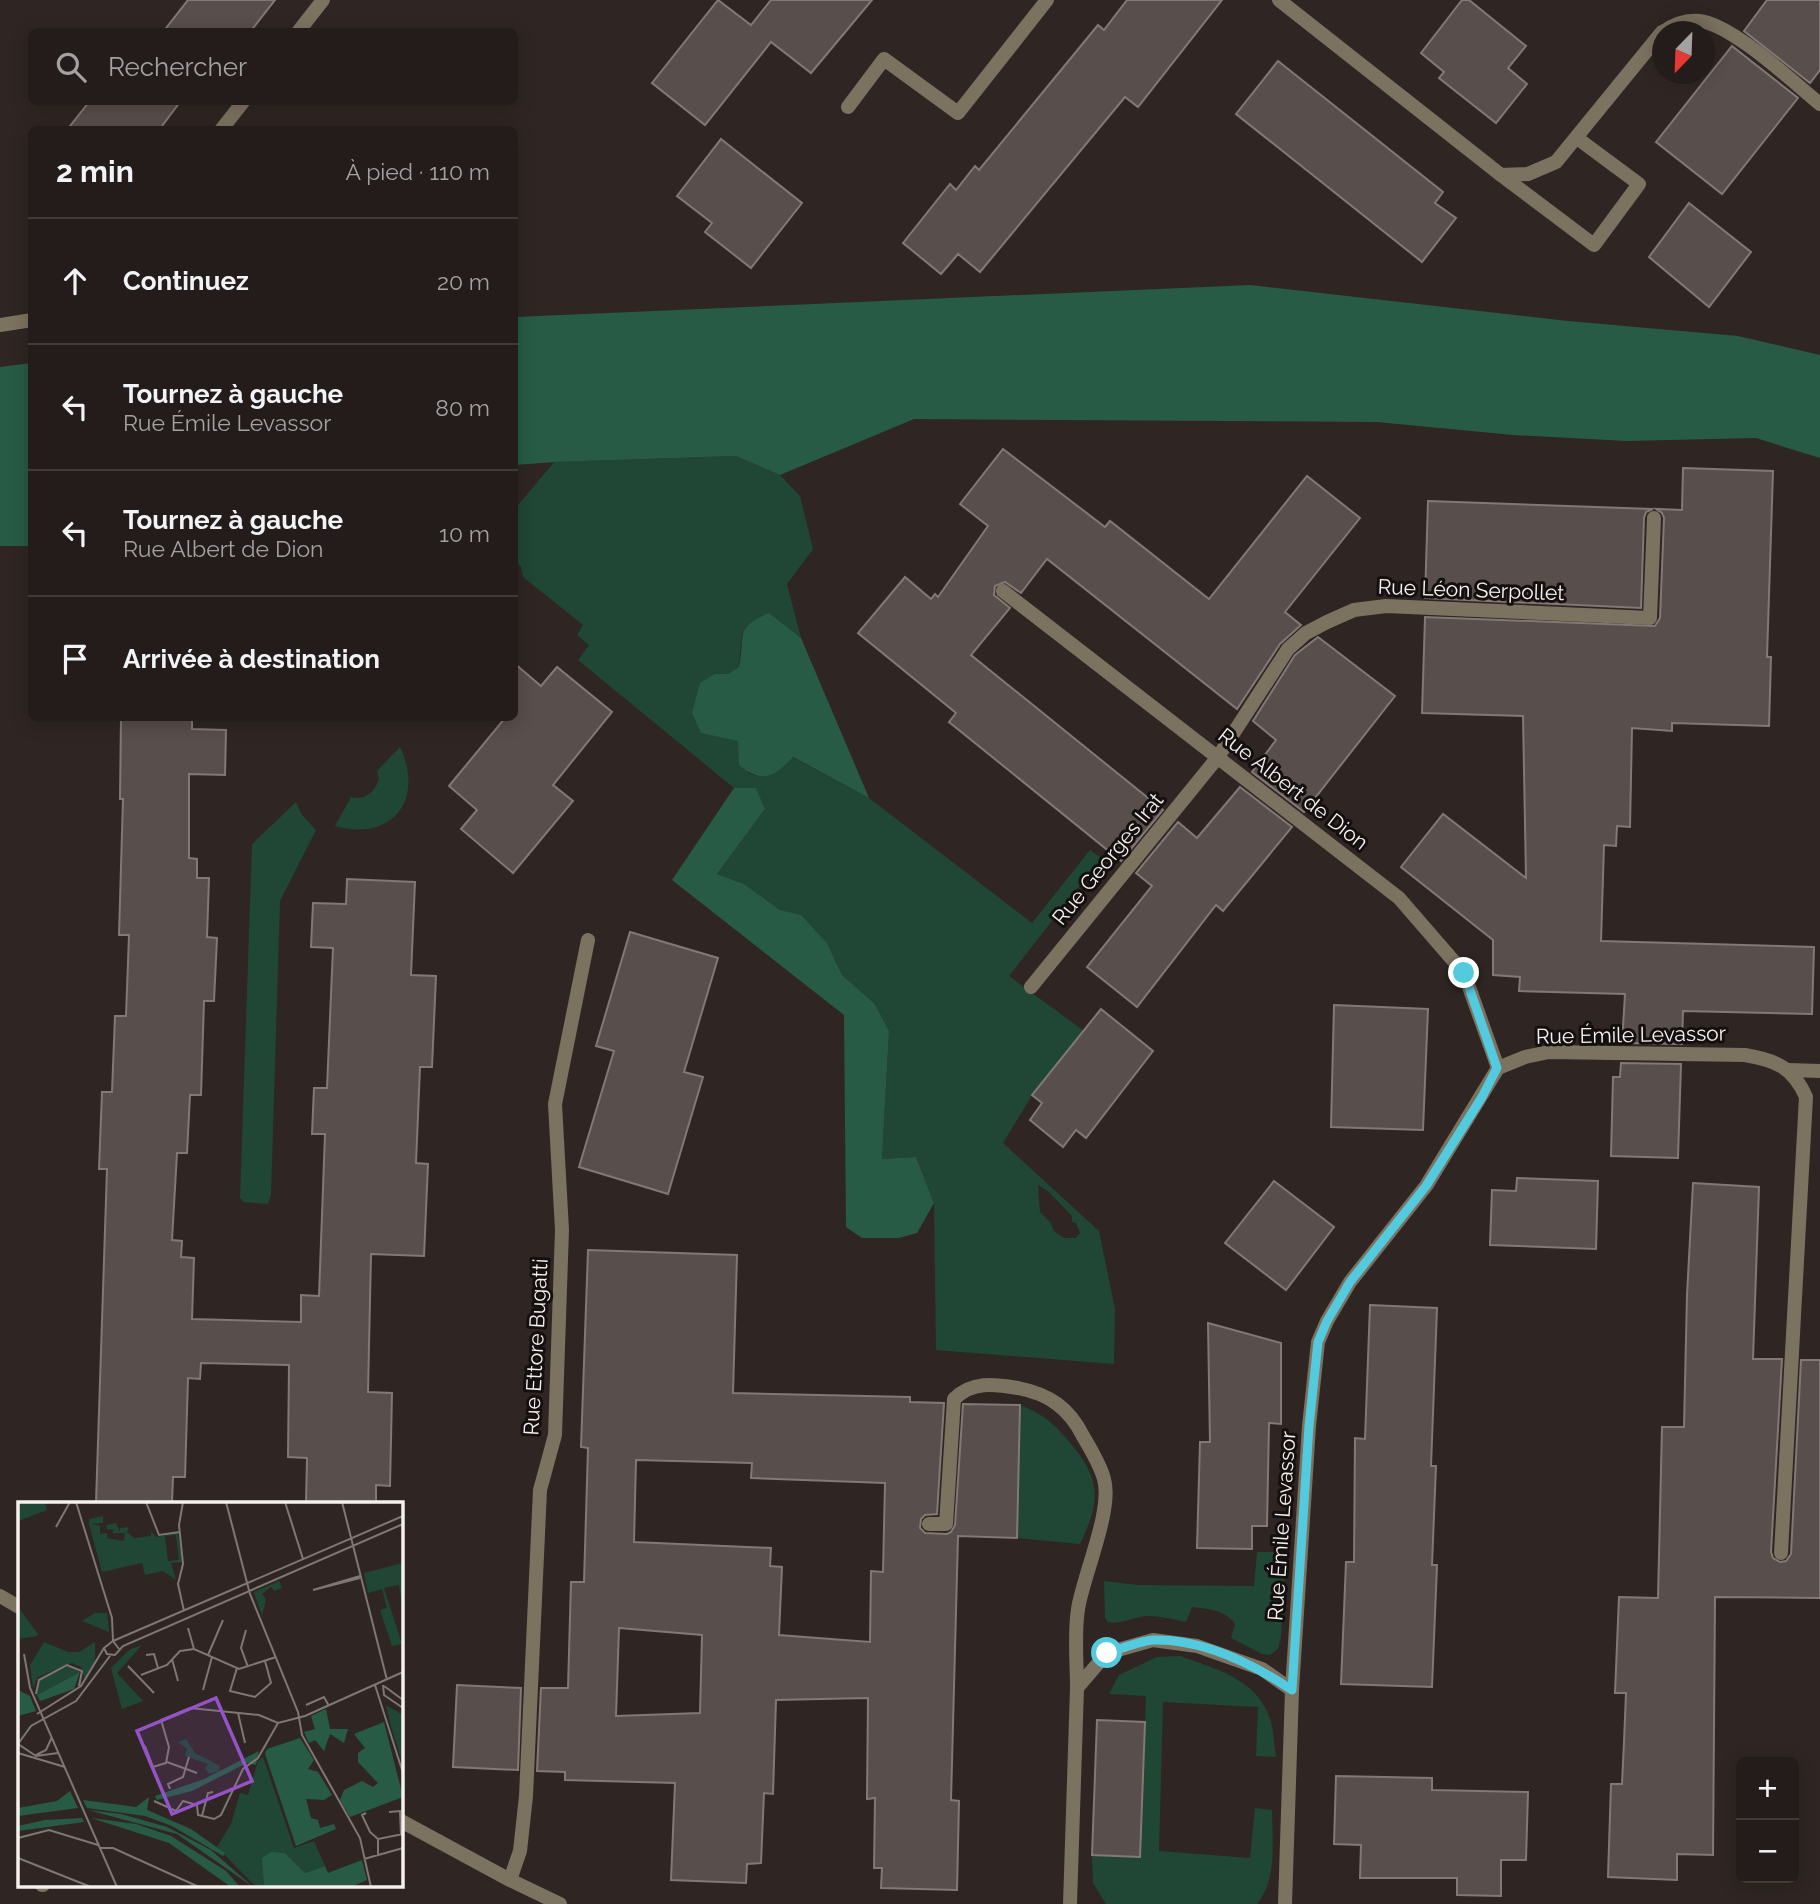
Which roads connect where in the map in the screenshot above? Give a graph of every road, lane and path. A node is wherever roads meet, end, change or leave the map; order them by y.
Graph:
1 (323, 0) edge
2 (1047, 0) edge
3 (1279, 0) edge
4 (1715, 26) edge
5 (301, 28) edge
6 (1652, 46) edge
7 (1820, 104) edge
8 (241, 105) edge
9 (848, 107) dead end
10 (224, 126) edge
11 (1577, 138) junction
12 (1501, 175) junction
13 (28, 321) edge
14 (0, 325) edge
15 (1654, 518) dead end
16 (1003, 591) dead end
17 (1218, 757) junction
18 (588, 940) dead end
19 (1031, 986) dead end
20 (1497, 1068) junction
21 (1788, 1070) junction
22 (1820, 1070) edge
23 (929, 1524) dead end
24 (1781, 1553) dead end
25 (0, 1596) edge
26 (18, 1606) edge
27 (1077, 1688) junction
28 (1292, 1690) junction
29 (402, 1822) edge
30 (510, 1880) junction
31 (560, 1904) edge
32 (1070, 1904) edge
33 (1285, 1904) edge

1 - 5 street
2 - 9 street
3 - 12 street
4 - 7 street
6 - 11 street
8 - 10 street
11 - 12 street
11 - 12 street
13 - 14 street
15 - 17 street, Rue Léon Serpollet
16 - 17 street, Rue Albert de Dion
17 - 19 street, Rue Georges Irat
17 - 20 street, Rue Albert de Dion
18 - 30 street, Rue Ettore Bugatti
20 - 21 street, Rue Émile Levassor
20 - 28 street, Rue Émile Levassor
21 - 22 street
21 - 24 street
23 - 27 street
25 - 26 street
27 - 28 street
27 - 32 street
28 - 33 street, Rue Émile Levassor
29 - 30 street
30 - 31 street

